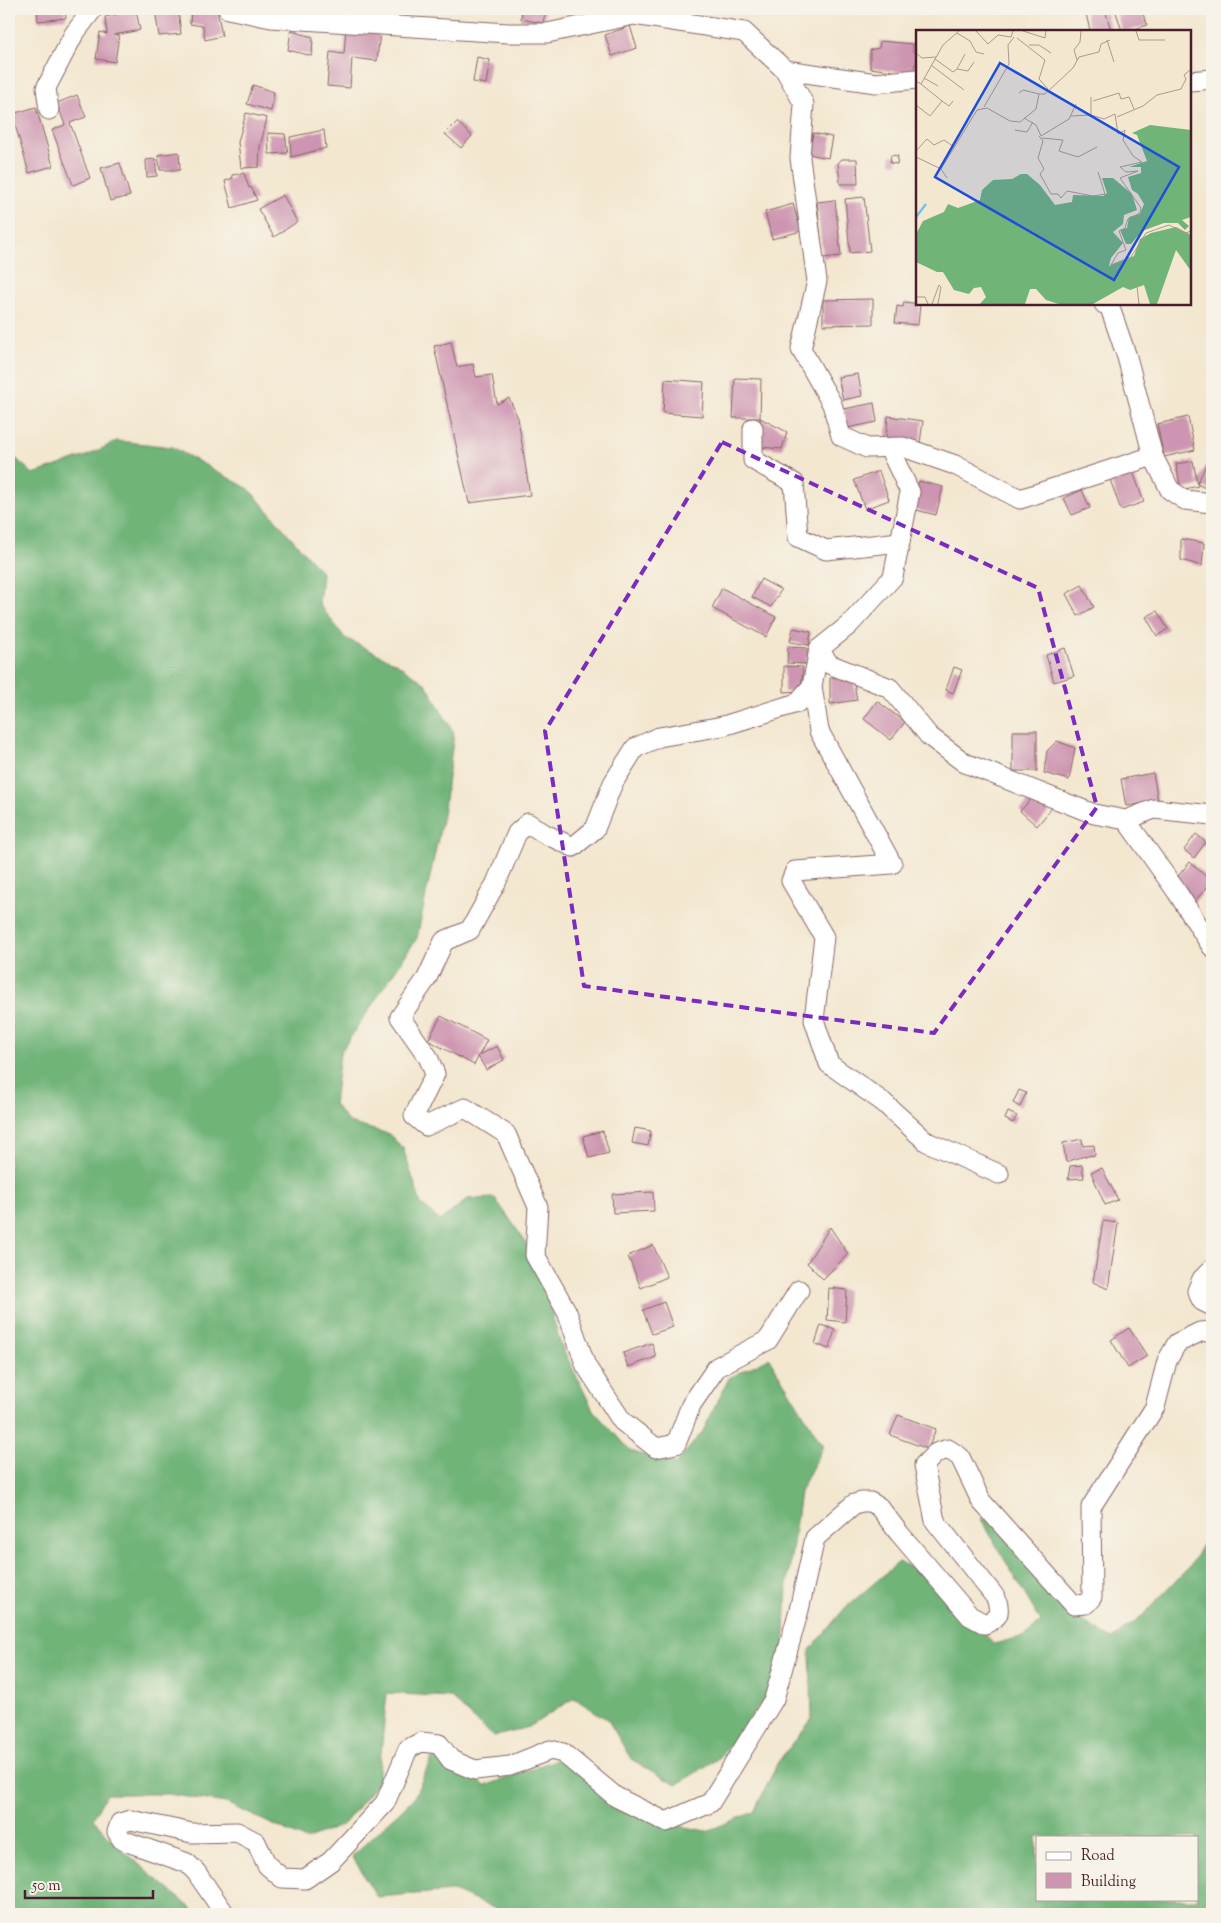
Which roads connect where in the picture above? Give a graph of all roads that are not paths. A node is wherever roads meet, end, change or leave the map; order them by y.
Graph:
1 (98, 9) edge
2 (228, 9) edge
3 (329, 14) edge
4 (784, 70) junction
5 (916, 79) edge
6 (1212, 79) edge
7 (1191, 81) edge
8 (49, 110) dead end
9 (1109, 305) edge
10 (752, 428) dead end
11 (889, 448) junction
12 (1152, 456) junction
13 (1212, 503) edge
14 (900, 542) junction
15 (820, 648) junction
16 (812, 686) junction
17 (1212, 815) edge
18 (1126, 820) junction
19 (1212, 947) edge
20 (999, 1174) dead end
21 (1212, 1269) edge
22 (799, 1290) dead end
23 (1212, 1306) edge
24 (1212, 1331) edge
25 (226, 1914) edge

1 - 8 street
2 - 3 street
3 - 4 street
4 - 5 street
4 - 11 street
6 - 7 street
9 - 12 street
10 - 14 street
11 - 12 street
11 - 14 street
12 - 13 street
14 - 15 street
15 - 16 street
15 - 18 street
16 - 20 street
16 - 22 street
17 - 18 street
18 - 19 street
21 - 23 street
24 - 25 street

